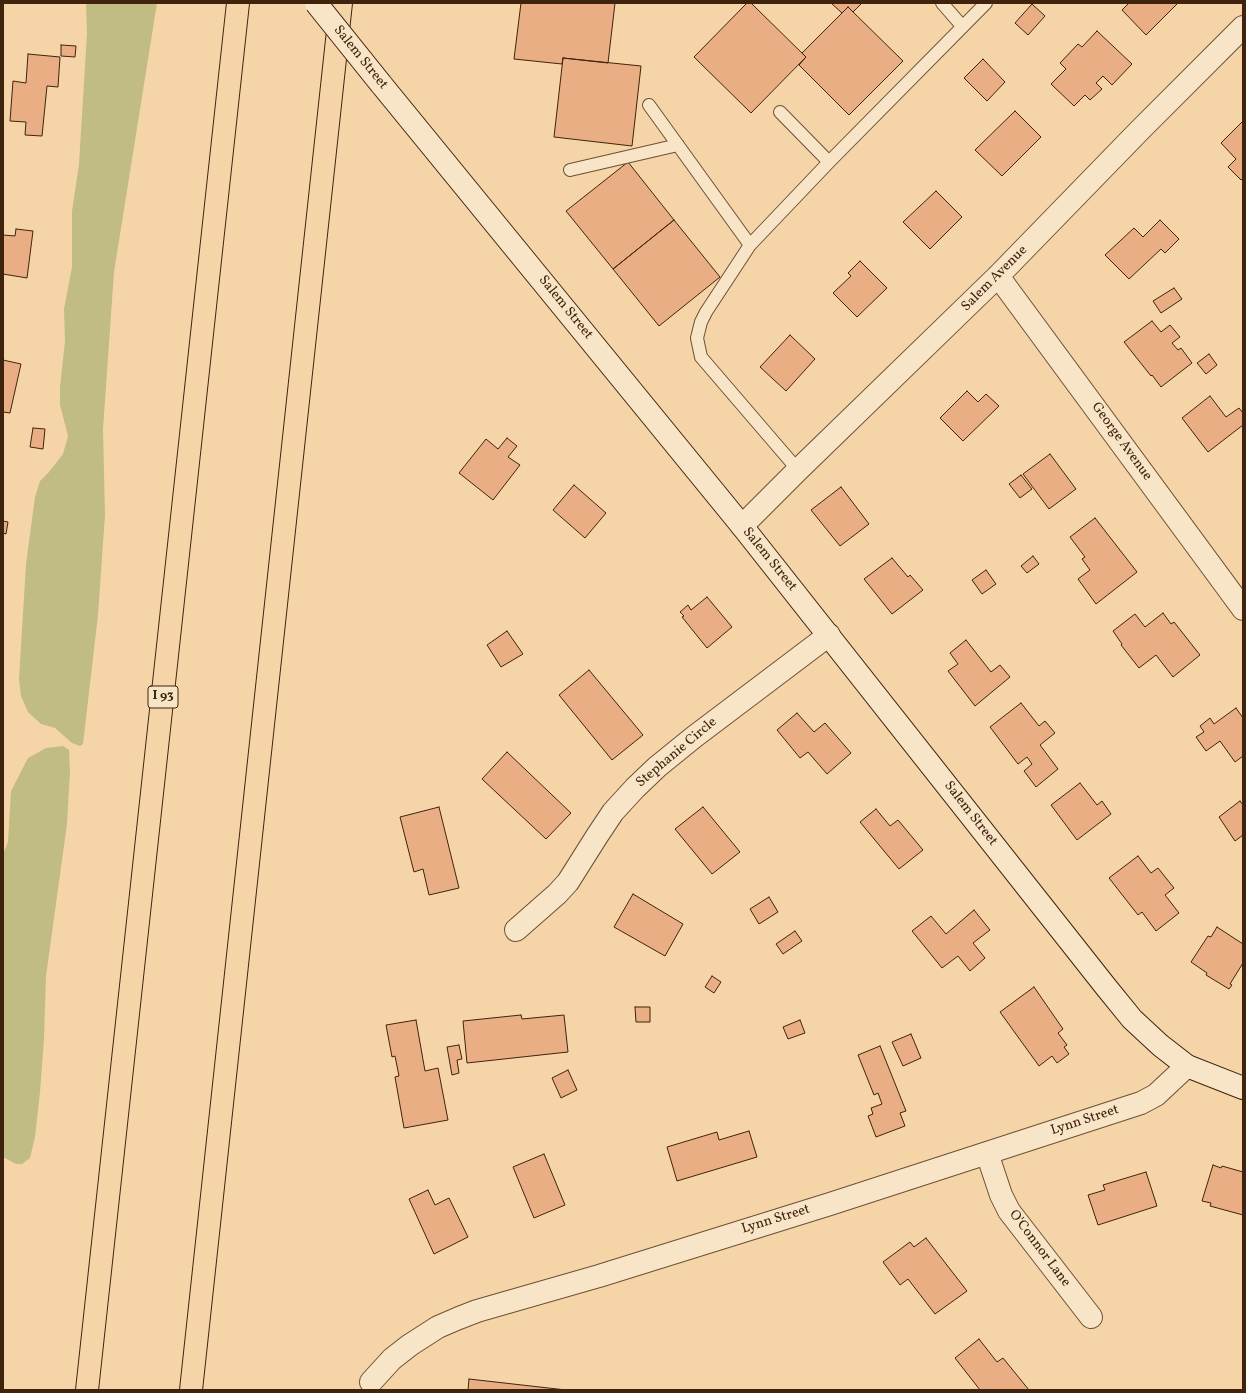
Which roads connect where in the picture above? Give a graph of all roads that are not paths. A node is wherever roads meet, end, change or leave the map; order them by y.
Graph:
1 (238, 3) edge
2 (316, 3) edge
3 (341, 3) edge
4 (942, 3) edge
5 (986, 3) edge
6 (962, 26) junction
7 (1243, 27) edge
8 (649, 105) dead end
9 (780, 112) dead end
10 (678, 145) junction
11 (829, 162) junction
12 (570, 170) dead end
13 (750, 245) junction
14 (998, 276) junction
15 (798, 470) junction
16 (742, 526) junction
17 (1243, 609) edge
18 (828, 635) junction
19 (516, 930) dead end
20 (1187, 1066) junction
21 (1243, 1088) edge
22 (986, 1153) junction
23 (1091, 1317) dead end
24 (371, 1382) dead end
25 (87, 1390) edge
26 (191, 1390) edge

1 - 25 highway, I 93
2 - 16 street, Salem Street, bridge
3 - 26 highway
4 - 6 lane
5 - 6 lane
6 - 11 lane
7 - 14 street, Salem Avenue
8 - 10 lane
9 - 11 lane
10 - 12 lane
10 - 13 lane
11 - 13 lane
13 - 15 lane
14 - 15 street, Salem Avenue
14 - 17 street, George Avenue
15 - 16 street, Salem Avenue
16 - 18 street, Salem Street
18 - 19 street, Stephanie Circle
18 - 20 street, Salem Street
20 - 21 street, Salem Street
20 - 22 street, Lynn Street
22 - 23 street, O'Connor Lane
22 - 24 street, Lynn Street

